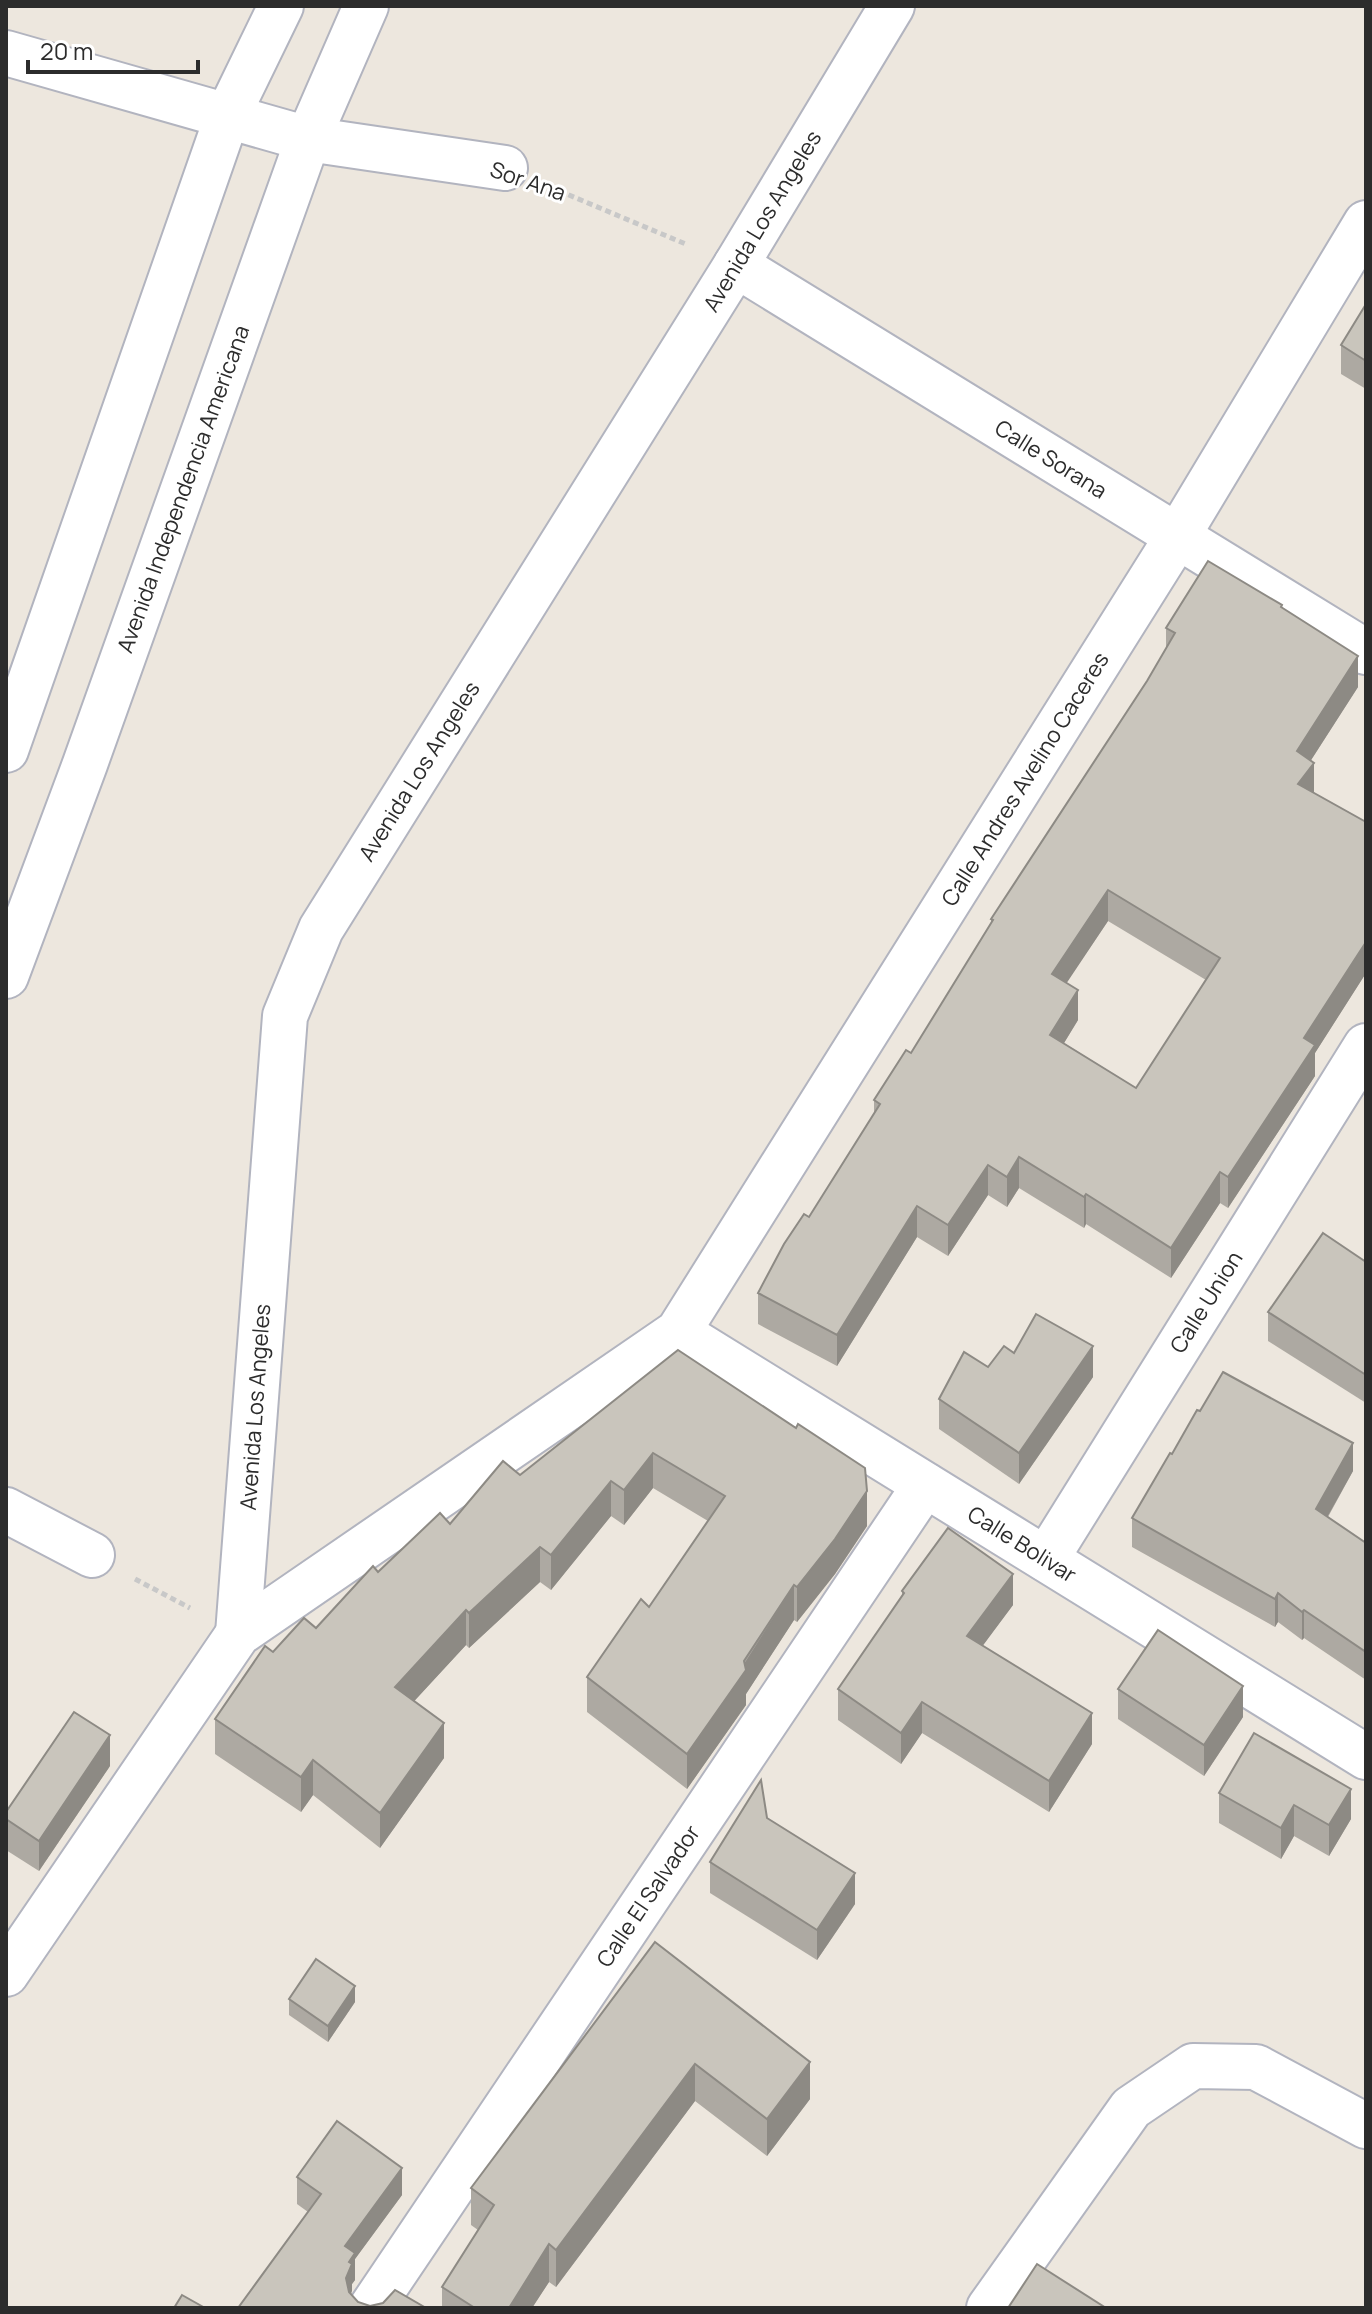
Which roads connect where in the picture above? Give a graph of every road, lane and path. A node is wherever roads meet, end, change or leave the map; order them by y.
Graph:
1 (281, 6) edge
2 (366, 6) edge
3 (892, 6) edge
4 (6, 53) edge
5 (227, 117) junction
6 (308, 139) junction
7 (505, 168) joint
8 (1366, 223) edge
9 (736, 265) junction
10 (1177, 537) junction
11 (1366, 652) edge
12 (6, 750) edge
13 (6, 976) edge
14 (1366, 1046) edge
15 (678, 1332) junction
16 (925, 1485) junction
17 (6, 1510) edge
18 (92, 1555) joint
19 (1046, 1559) junction
20 (238, 1634) junction
21 (1366, 1757) edge
22 (6, 1974) edge
23 (1366, 2126) edge
24 (371, 2308) edge
25 (989, 2308) edge

1 - 5 street
2 - 6 street, Avenida Independencia Americana
3 - 9 street, Avenida Los Angeles
4 - 5 street, Sor Ana
5 - 6 street, Sor Ana
5 - 12 street
6 - 7 street, Sor Ana
6 - 13 street, Avenida Independencia Americana
7 - 9 path, Sor Ana
8 - 10 street, Calle Andres Avelino Caceres
9 - 10 street, Calle Sorana
9 - 20 street, Avenida Los Angeles
10 - 11 street, Calle Sorana
10 - 15 street, Calle Andres Avelino Caceres
14 - 19 street, Calle Union
15 - 16 street, Calle Bolivar
15 - 20 street
16 - 19 street, Calle Bolivar
16 - 24 street, Calle El Salvador
17 - 18 street
18 - 20 path
19 - 21 street, Calle Bolivar
20 - 22 street
23 - 25 street

